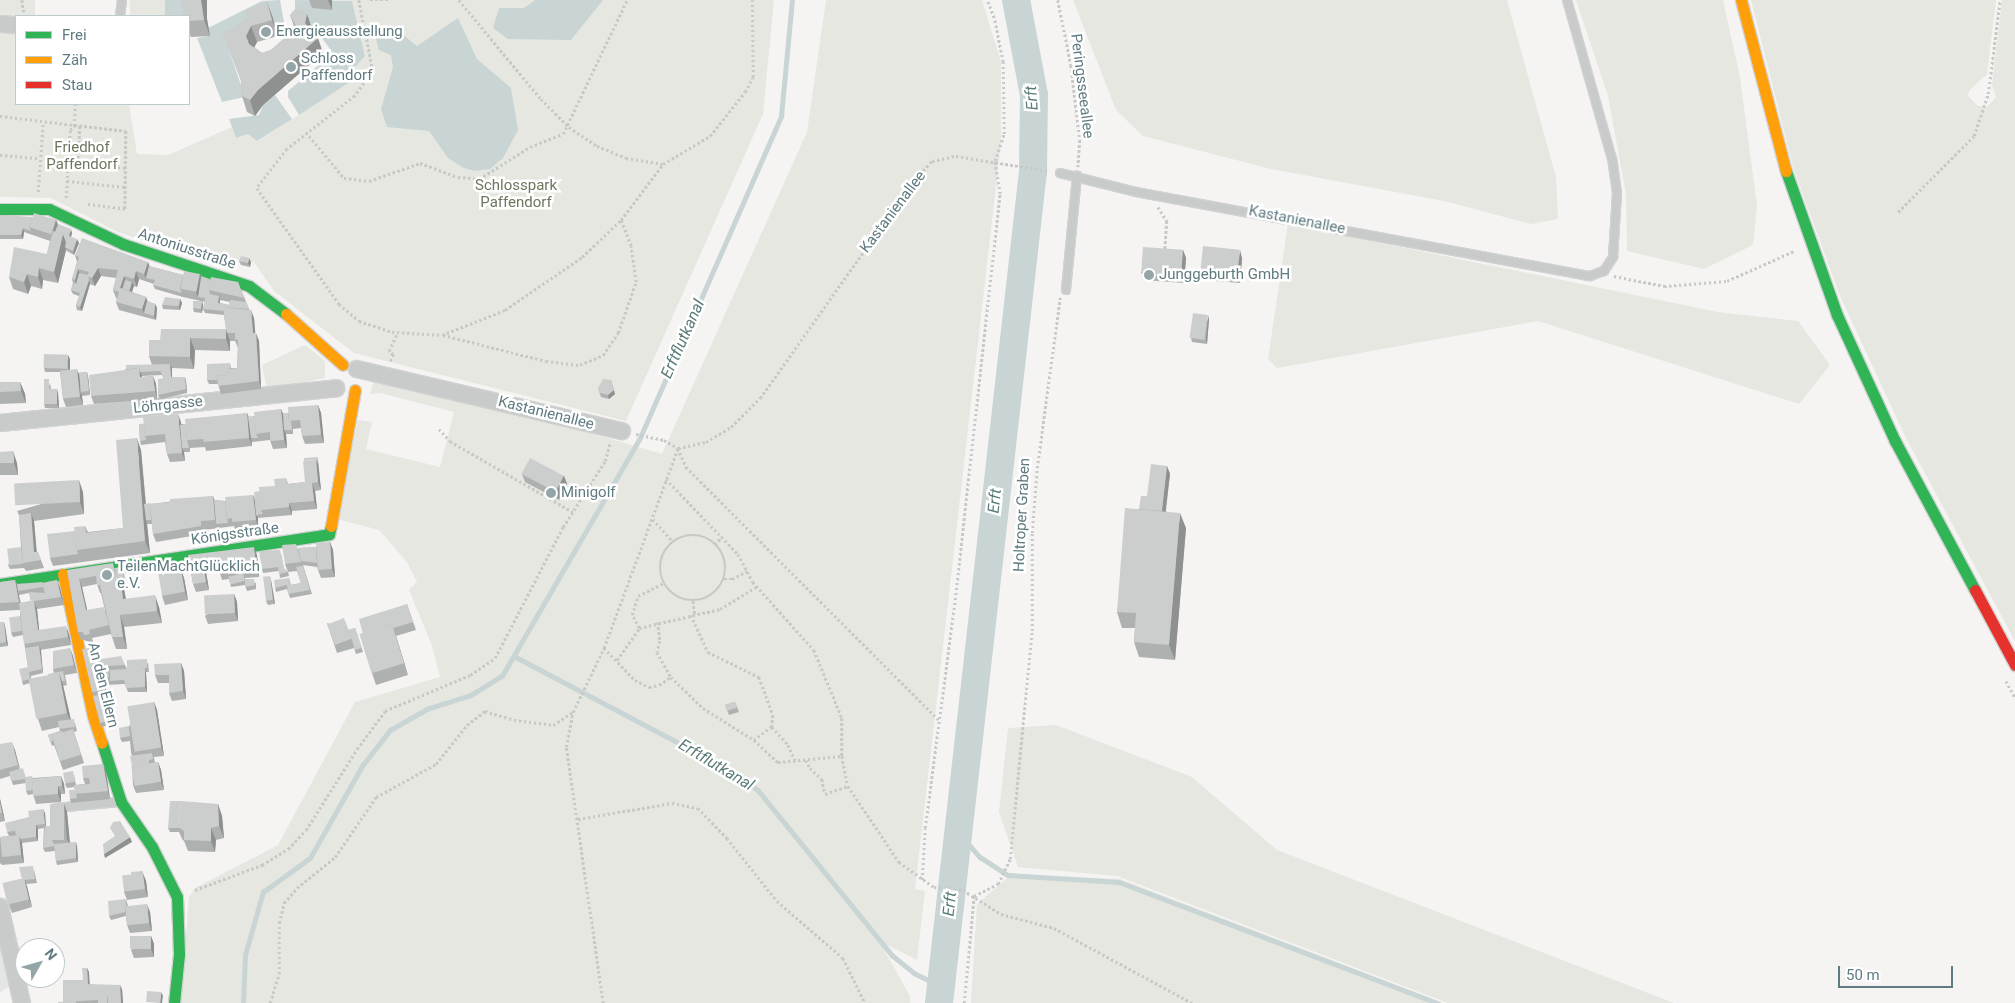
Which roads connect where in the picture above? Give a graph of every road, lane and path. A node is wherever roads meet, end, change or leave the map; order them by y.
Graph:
1 (22, 0) edge
2 (122, 0) edge
3 (359, 0) edge
4 (370, 0) edge
5 (389, 0) edge
6 (459, 0) edge
7 (627, 0) edge
8 (752, 0) edge
9 (987, 0) edge
10 (1058, 0) edge
11 (1566, 0) edge
12 (1741, 0) edge
13 (2000, 0) edge
14 (24, 15) edge
15 (120, 15) edge
16 (0, 24) edge
17 (15, 25) edge
18 (75, 105) edge
19 (0, 116) edge
20 (43, 122) junction
21 (74, 126) junction
22 (80, 126) junction
23 (569, 127) junction
24 (306, 132) junction
25 (0, 155) edge
26 (39, 158) junction
27 (995, 161) junction
28 (663, 164) junction
29 (126, 168) junction
30 (1060, 173) joint
31 (1077, 176) junction
32 (67, 181) junction
33 (126, 187) junction
34 (38, 193) dead end
35 (1149, 193) junction
36 (66, 202) dead end
37 (76, 203) dead end
38 (0, 209) edge
39 (1898, 212) dead end
40 (621, 220) junction
41 (1796, 250) dead end
42 (1165, 254) edge
43 (1604, 271) junction
44 (1066, 290) joint
45 (397, 332) junction
46 (442, 335) junction
47 (350, 367) junction
48 (384, 374) junction
49 (336, 388) junction
50 (355, 390) junction
51 (0, 423) edge
52 (439, 429) dead end
53 (618, 430) junction
54 (678, 448) junction
55 (666, 479) junction
56 (573, 512) junction
57 (653, 519) junction
58 (722, 536) junction
59 (673, 542) junction
60 (715, 544) junction
61 (747, 571) junction
62 (63, 574) junction
63 (724, 579) junction
64 (664, 583) junction
65 (0, 584) edge
66 (756, 587) junction
67 (693, 601) junction
68 (695, 614) junction
69 (691, 615) junction
70 (658, 622) junction
71 (639, 628) junction
72 (604, 648) junction
73 (617, 660) junction
74 (2015, 665) edge
75 (671, 677) junction
76 (573, 712) junction
77 (940, 721) junction
78 (772, 726) junction
79 (754, 740) junction
80 (842, 756) junction
81 (806, 759) junction
82 (795, 760) junction
83 (848, 786) junction
84 (121, 802) junction
85 (50, 808) edge
86 (577, 819) junction
87 (922, 880) junction
88 (974, 896) junction
89 (177, 897) junction
90 (0, 906) edge
91 (22, 1003) edge
92 (174, 1003) edge
93 (270, 1003) edge
94 (603, 1003) edge
95 (865, 1003) edge
96 (964, 1003) edge
97 (1192, 1003) edge

1 - 14 path
2 - 15 lane
3 - 24 path
4 - 5 path
6 - 23 path
7 - 23 path
8 - 28 path
9 - 27 path
10 - 31 path, Peringsseeallee
11 - 43 lane
12 - 74 street
13 - 39 path
16 - 17 street
18 - 21 path
19 - 20 path
20 - 21 path
20 - 26 path
21 - 22 path
21 - 32 path
22 - 29 path
22 - 29 path
23 - 24 path
23 - 28 path
24 - 45 path
25 - 26 path
26 - 34 path
27 - 30 path, Kastanienallee
27 - 54 path, Kastanienallee
27 - 77 path
28 - 40 path
29 - 33 path
30 - 31 lane, Kastanienallee
31 - 35 lane, Kastanienallee
31 - 44 lane
32 - 33 path
32 - 36 path
33 - 37 path
35 - 42 path
35 - 43 lane, Kastanienallee
38 - 47 street, Antoniusstraße
40 - 46 path
40 - 46 path
41 - 43 path
44 - 88 path, Holtroper Graben
45 - 46 path
45 - 48 path
47 - 48 street, Kastanienallee
47 - 49 street
47 - 50 street
48 - 53 street, Kastanienallee
49 - 50 street
49 - 51 street, Löhrgasse
50 - 62 street, Königsstraße
52 - 56 path
53 - 54 path
53 - 56 path
54 - 55 path
54 - 77 path
55 - 57 path
55 - 58 path
56 - 89 path
57 - 59 path
57 - 72 path
58 - 60 path
58 - 61 path
59 - 60 path
59 - 64 path
60 - 63 path
61 - 63 path
61 - 66 path
62 - 65 street, Königsstraße
62 - 84 street, An den Ellern
63 - 67 path
64 - 67 path
64 - 71 path
66 - 68 path
66 - 80 path
67 - 68 path
68 - 69 path
69 - 70 path
69 - 78 path
70 - 71 path
70 - 75 path
71 - 73 path
72 - 73 path
72 - 76 path
73 - 75 path
75 - 79 path
76 - 86 path
76 - 93 path
77 - 87 path
78 - 79 path
78 - 82 path
79 - 82 path
80 - 81 path
80 - 83 path
81 - 82 path
81 - 83 path
83 - 87 path
84 - 85 lane
84 - 89 street, An den Ellern
86 - 94 path
86 - 95 path
87 - 88 path
88 - 96 path
88 - 97 path
89 - 92 street, An den Ellern
90 - 91 street

